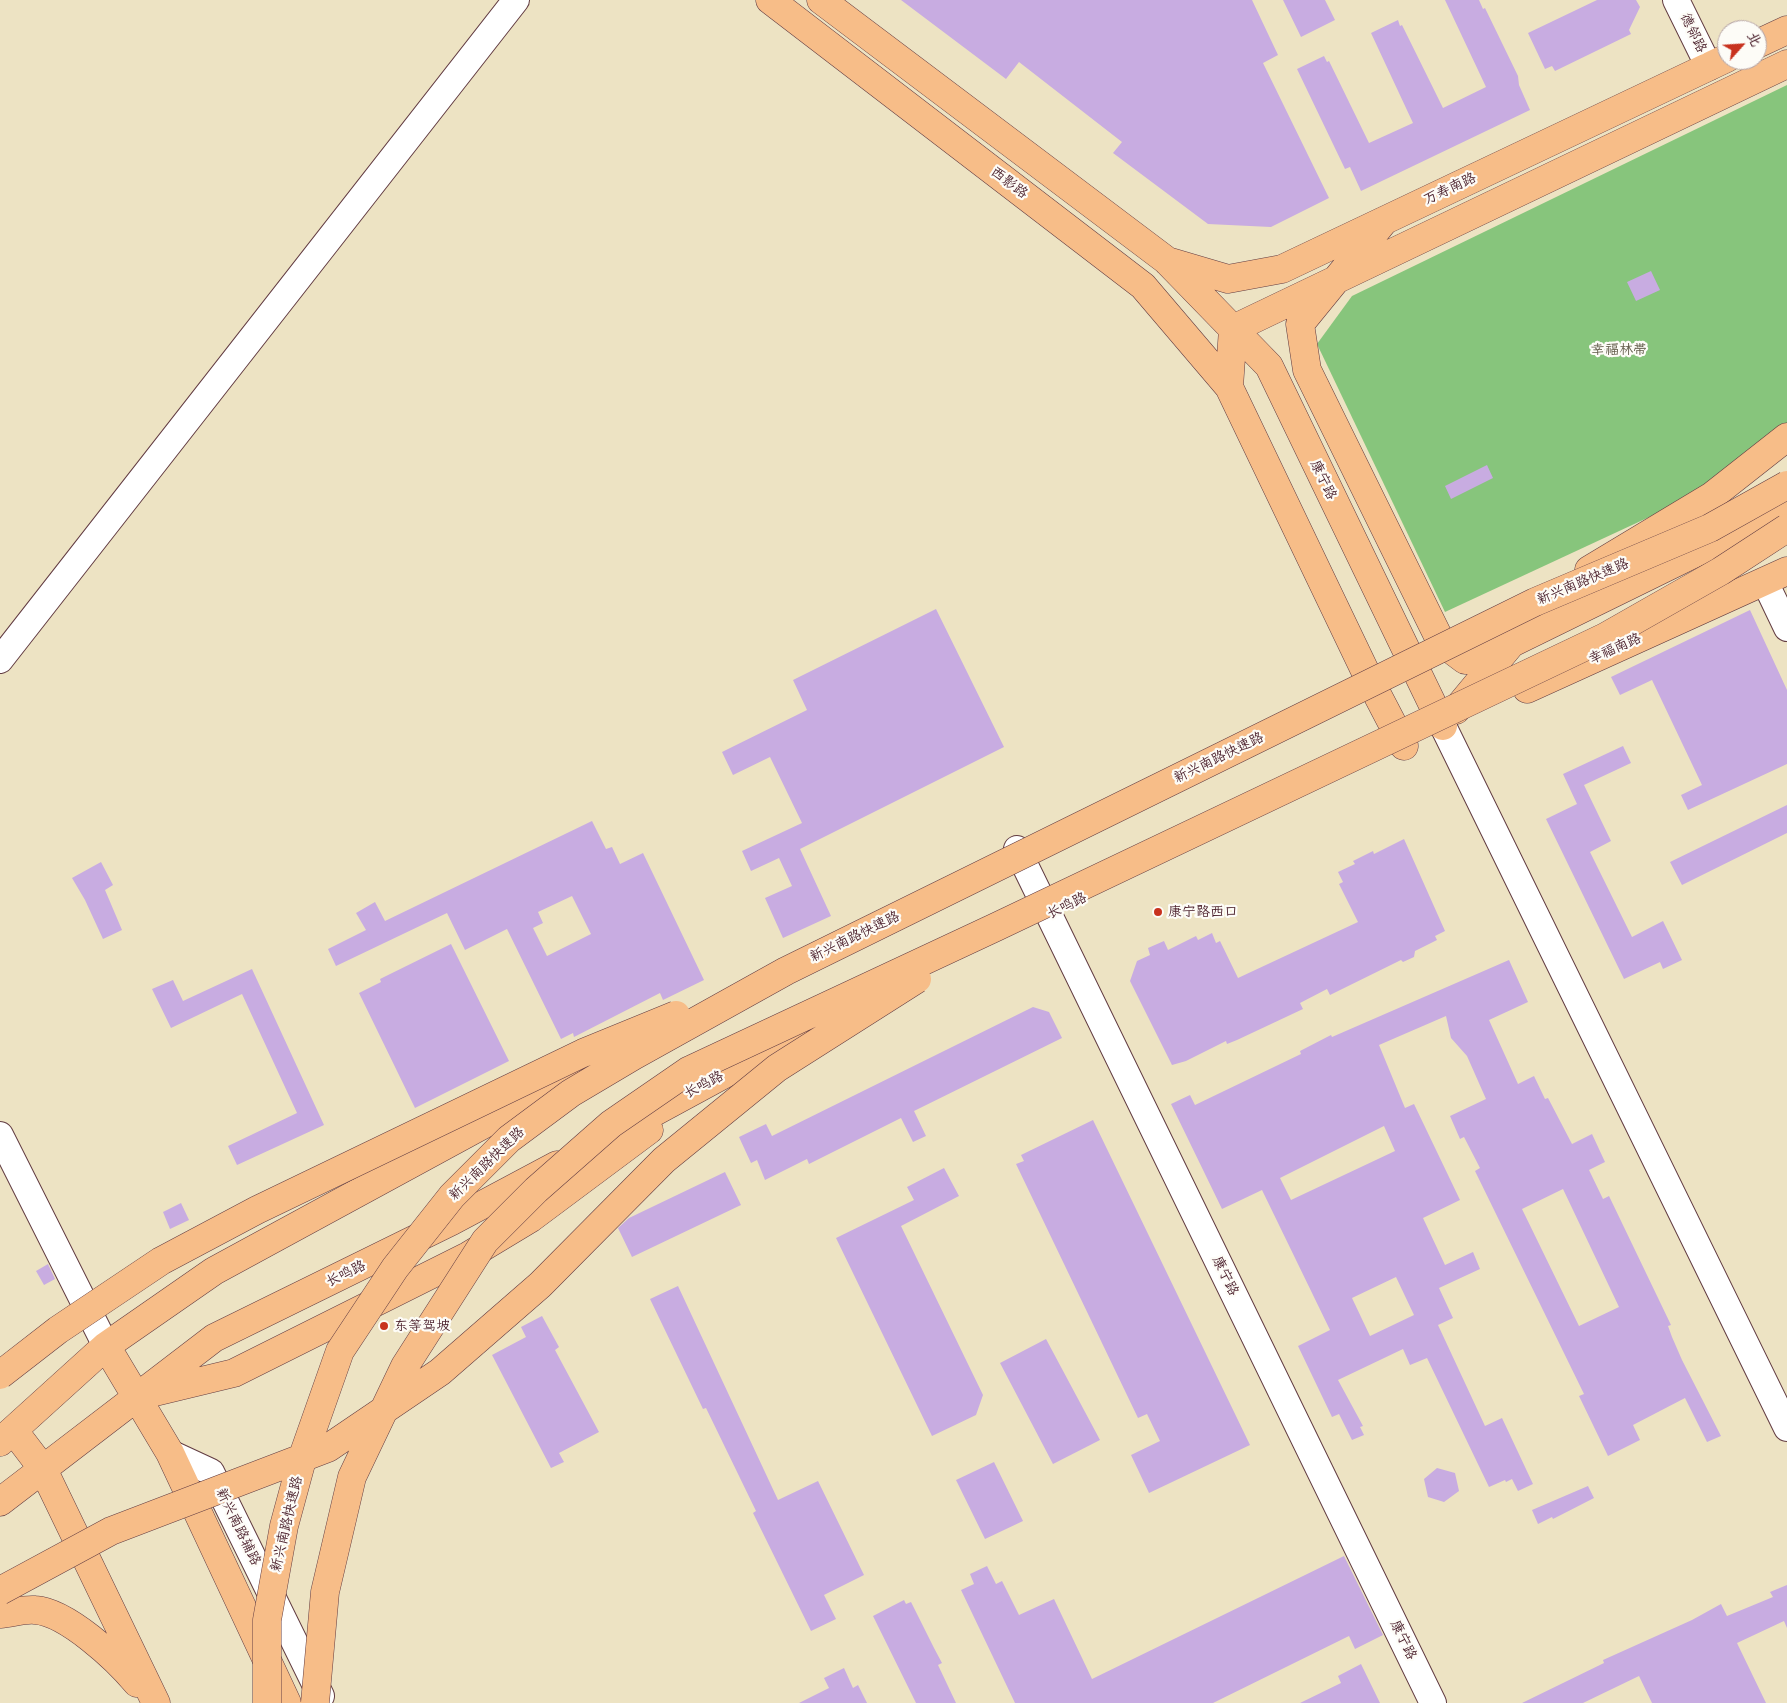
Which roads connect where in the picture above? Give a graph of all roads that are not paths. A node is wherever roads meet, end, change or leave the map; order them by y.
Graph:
1 (516, 0) edge
2 (770, 0) edge
3 (821, 0) edge
4 (1676, 0) edge
5 (1787, 30) edge
6 (1767, 39) edge
7 (1717, 61) edge
8 (1717, 62) edge
9 (1787, 64) edge
10 (1384, 221) junction
11 (1166, 260) junction
12 (1339, 278) junction
13 (1233, 329) junction
14 (1229, 387) junction
15 (1787, 438) edge
16 (1787, 486) edge
17 (1787, 508) edge
18 (1787, 528) edge
19 (1787, 551) edge
20 (1776, 576) edge
21 (1535, 602) junction
22 (1787, 628) edge
23 (1605, 637) junction
24 (1510, 644) junction
25 (1407, 655) junction
26 (0, 660) edge
27 (1367, 675) junction
28 (1443, 726) junction
29 (1404, 746) junction
30 (1017, 850) junction
31 (1048, 915) junction
32 (996, 928) junction
33 (786, 971) junction
34 (725, 1074) junction
35 (0, 1134) edge
36 (106, 1346) junction
37 (0, 1375) edge
38 (136, 1397) junction
39 (1787, 1428) edge
40 (7, 1437) edge
41 (170, 1453) junction
42 (43, 1469) junction
43 (0, 1502) edge
44 (0, 1591) edge
45 (0, 1614) edge
46 (155, 1703) edge
47 (267, 1703) edge
48 (287, 1703) edge
49 (315, 1703) edge
50 (324, 1703) edge
51 (1434, 1703) edge

1 - 26 street
2 - 14 main road, 西影路
3 - 11 main road
4 - 7 street, 德邻路
5 - 6 main road
8 - 10 main road, 万寿南路
9 - 12 main road
10 - 11 main road, 万寿南路
10 - 12 main road
11 - 13 main road, 康宁路
12 - 13 main road
12 - 24 main road
13 - 14 main road
13 - 25 main road, 康宁路
14 - 27 main road
15 - 21 main road, bridge
16 - 21 main road, 新兴南路快速路, bridge
17 - 24 main road
18 - 23 main road, bridge
19 - 23 main road, bridge
20 - 22 street
20 - 28 main road, 幸福南路
21 - 33 main road, 新兴南路快速路, bridge
23 - 32 main road, bridge
24 - 28 main road
25 - 27 main road
25 - 28 main road, 康宁路
27 - 29 main road
27 - 30 main road
28 - 29 main road, 长鸣路
28 - 39 street
29 - 31 main road, 长鸣路
30 - 31 street, 康宁路
30 - 36 main road
31 - 34 main road, 长鸣路
31 - 51 street, 康宁路
32 - 44 main road, bridge
32 - 49 main road, bridge
33 - 37 main road, bridge
33 - 47 main road, 新兴南路快速路, bridge
34 - 38 main road, 长鸣路
34 - 38 main road
35 - 36 street
36 - 38 main road
36 - 40 main road
38 - 41 main road
38 - 42 main road, 长鸣路
40 - 42 main road
41 - 48 main road
41 - 50 street, 新兴南路辅路
42 - 43 main road, 长鸣路
42 - 46 main road
45 - 46 main road

